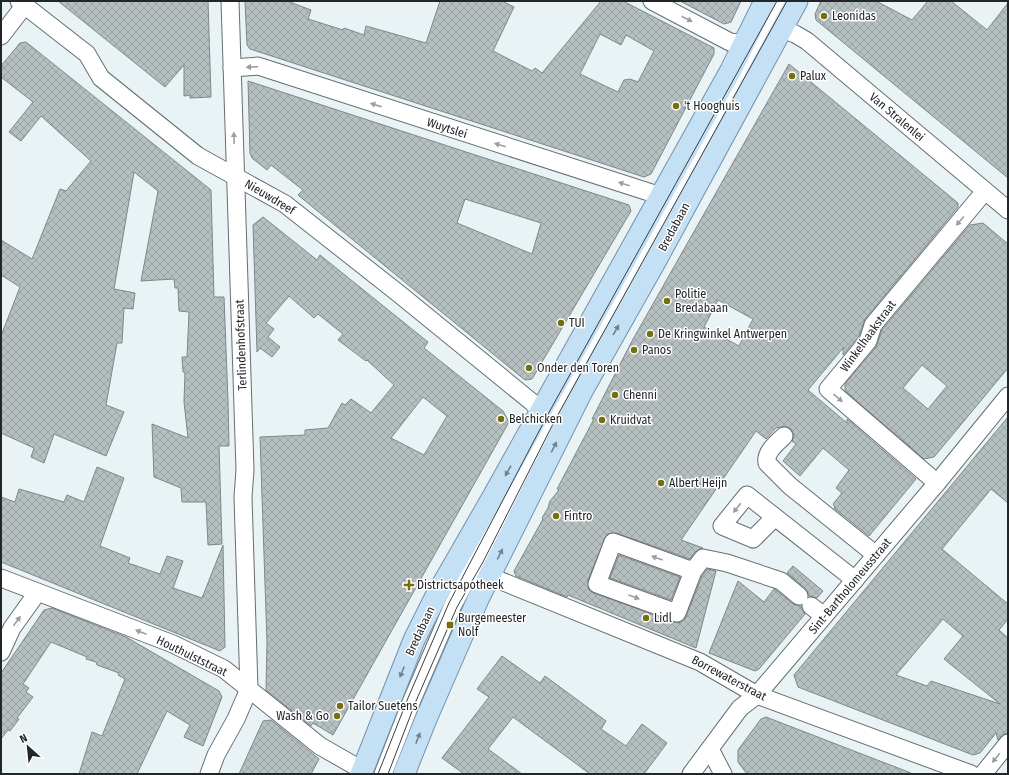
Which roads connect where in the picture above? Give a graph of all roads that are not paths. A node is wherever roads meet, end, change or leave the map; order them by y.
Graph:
1 (230, 1) edge
2 (652, 1) edge
3 (765, 1) edge
4 (782, 1) edge
5 (797, 1) edge
6 (22, 3) edge
7 (773, 32) junction
8 (1, 36) edge
9 (744, 44) junction
10 (232, 68) junction
11 (236, 177) junction
12 (985, 192) junction
13 (661, 196) junction
14 (1008, 210) edge
15 (1008, 396) edge
16 (552, 419) junction
17 (784, 436) dead end
18 (937, 483) junction
19 (775, 517) dead end
20 (876, 555) junction
21 (693, 571) junction
22 (489, 576) junction
23 (1, 578) edge
24 (855, 580) junction
25 (37, 593) junction
26 (453, 605) junction
27 (824, 616) junction
28 (1, 652) edge
29 (249, 689) junction
30 (757, 696) junction
31 (1008, 743) edge
32 (710, 749) junction
33 (362, 772) edge
34 (209, 774) edge
35 (383, 774) edge
36 (404, 774) edge
37 (691, 774) edge
38 (723, 774) edge
39 (971, 774) edge
40 (983, 774) edge

1 - 10 street, Terlindenhofstraat
2 -> 9 street
3 - 9 main road, Bredabaan
4 - 7 street, Bredabaan
5 - 7 main road, Bredabaan
6 - 8 street
6 - 11 street, Nieuwdreef
7 - 9 street
7 - 12 street, Van Stralenlei
7 - 16 main road, Bredabaan
9 - 13 main road, Bredabaan
11 -> 10 street, Terlindenhofstraat
13 -> 10 street, Wuytslei
11 - 16 street, Nieuwdreef
11 - 29 street, Terlindenhofstraat
12 - 14 street, Van Stralenlei
12 -> 18 street, Winkelhaakstraat
13 - 16 main road, Bredabaan
15 - 18 street, Sint-Bartholomeusstraat
22 -> 16 main road, Bredabaan
16 - 26 street
16 -> 33 main road, Bredabaan
17 - 20 street
18 - 20 street, Sint-Bartholomeusstraat
19 - 24 street
20 - 24 street, Sint-Bartholomeusstraat
21 -> 21 street
21 - 27 street
22 - 26 street
22 - 30 street, Borrewaterstraat
36 -> 22 main road, Bredabaan
23 - 25 street, Houthulststraat
24 - 27 street, Sint-Bartholomeusstraat
28 -> 25 street
29 -> 25 street, Houthulststraat
26 - 35 street
27 - 30 street, Sint-Bartholomeusstraat
29 - 33 street, Houthulststraat
29 - 34 street
30 - 32 street, Sint-Bartholomeusstraat
30 - 39 street, Borrewaterstraat
31 -> 40 street
32 - 37 street, Sint-Bartholomeusstraat
32 - 38 street

